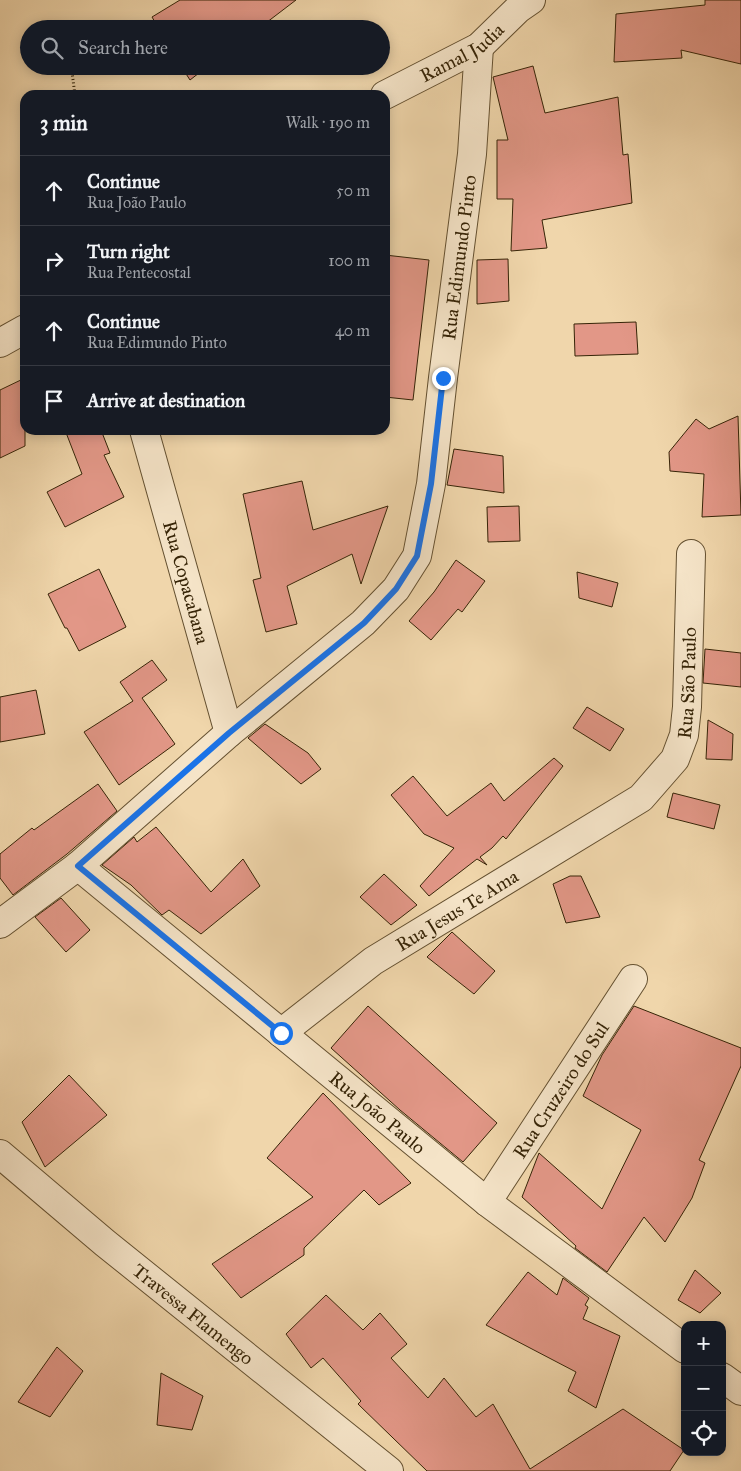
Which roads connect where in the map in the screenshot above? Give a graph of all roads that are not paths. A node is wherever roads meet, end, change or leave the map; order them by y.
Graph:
1 (531, 0) edge
2 (479, 47) junction
3 (390, 92) edge
4 (20, 332) edge
5 (0, 343) edge
6 (145, 435) edge
7 (691, 554) dead end
8 (229, 733) junction
9 (641, 798) joint
10 (78, 866) junction
11 (0, 924) edge
12 (634, 979) dead end
13 (281, 1033) junction
14 (0, 1154) edge
15 (487, 1202) junction
16 (681, 1346) edge
17 (726, 1380) edge
18 (741, 1390) edge
19 (389, 1471) edge

1 - 2 street, Ramal Judia
2 - 3 street, Ramal Judia
2 - 8 street, Rua Edimundo Pinto
4 - 5 street
6 - 8 street, Rua Copacabana
7 - 9 street, Rua São Paulo
8 - 10 street
9 - 13 street, Rua Jesus Te Ama
10 - 11 street
10 - 13 street, Rua João Paulo
12 - 15 street, Rua Cruzeiro do Sul
13 - 15 street, Rua João Paulo
14 - 19 street, Travessa Flamengo
15 - 16 street, Rua João Paulo
17 - 18 street

